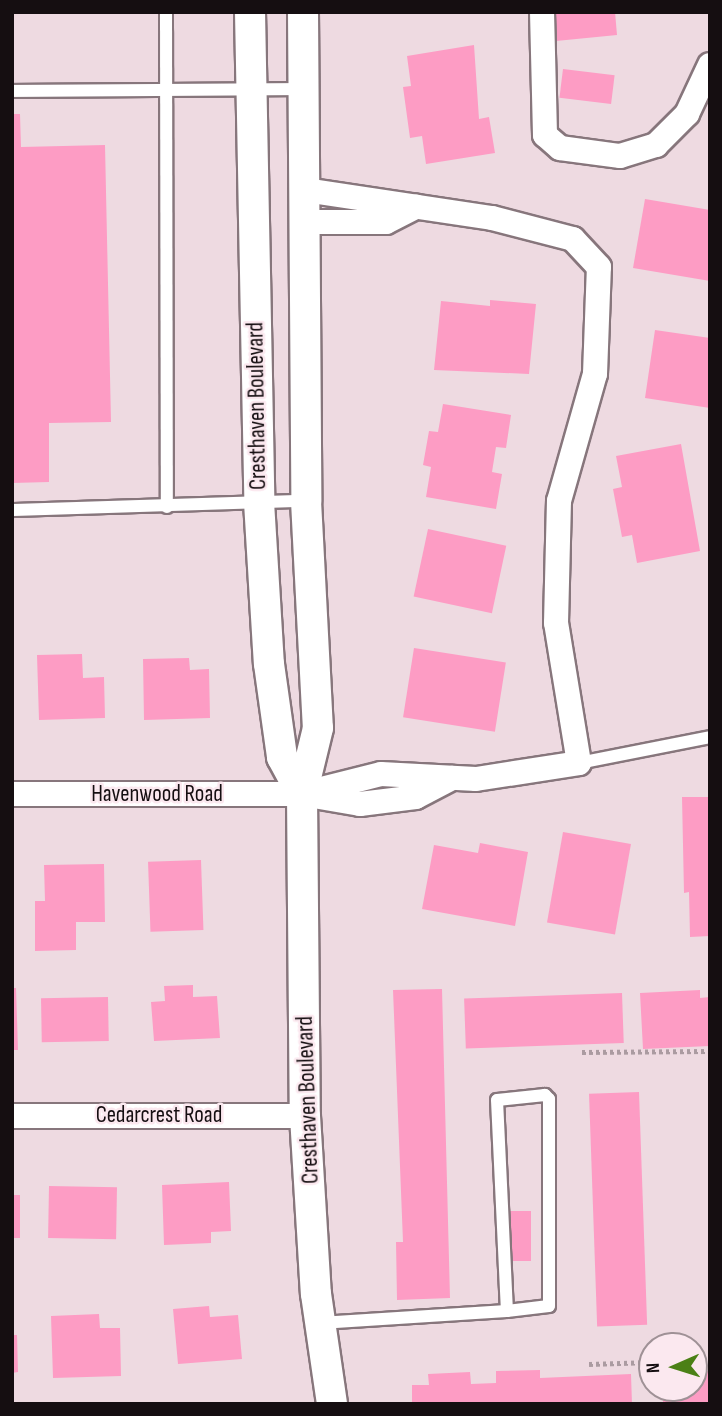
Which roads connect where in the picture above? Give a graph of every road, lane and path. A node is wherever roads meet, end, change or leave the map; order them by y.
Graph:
1 (166, 12) edge
2 (250, 12) edge
3 (303, 12) edge
4 (542, 12) edge
5 (710, 65) edge
6 (167, 88) junction
7 (304, 89) junction
8 (12, 91) edge
9 (253, 91) junction
10 (304, 190) junction
11 (416, 207) junction
12 (304, 222) junction
13 (306, 501) junction
14 (258, 502) junction
15 (167, 507) junction
16 (12, 510) edge
17 (710, 737) edge
18 (579, 763) junction
19 (12, 794) edge
20 (302, 794) junction
21 (710, 1051) edge
22 (582, 1052) dead end
23 (12, 1116) edge
24 (305, 1116) junction
25 (507, 1311) junction
26 (320, 1324) junction
27 (638, 1362) edge
28 (589, 1364) dead end
29 (332, 1404) edge

1 - 6 lane
2 - 9 street, Cresthaven Boulevard
3 - 7 street, Cresthaven Boulevard
4 - 5 street
6 - 8 lane
6 - 9 lane
6 - 15 lane
7 - 9 lane
7 - 10 street, Cresthaven Boulevard
9 - 14 street, Cresthaven Boulevard
10 - 11 street
10 - 12 street, Cresthaven Boulevard
11 - 12 street
11 - 18 street
12 - 13 street, Cresthaven Boulevard
13 - 14 lane
13 - 20 street, Cresthaven Boulevard
14 - 15 lane
14 - 20 street, Cresthaven Boulevard
15 - 16 lane
17 - 18 lane
18 - 20 street, Havenwood Road
19 - 20 street, Havenwood Road
20 - 24 street, Cresthaven Boulevard
21 - 22 path
23 - 24 street, Cedarcrest Road
24 - 26 street, Cresthaven Boulevard
25 - 25 lane
25 - 26 lane
26 - 29 street, Cresthaven Boulevard
27 - 28 path

